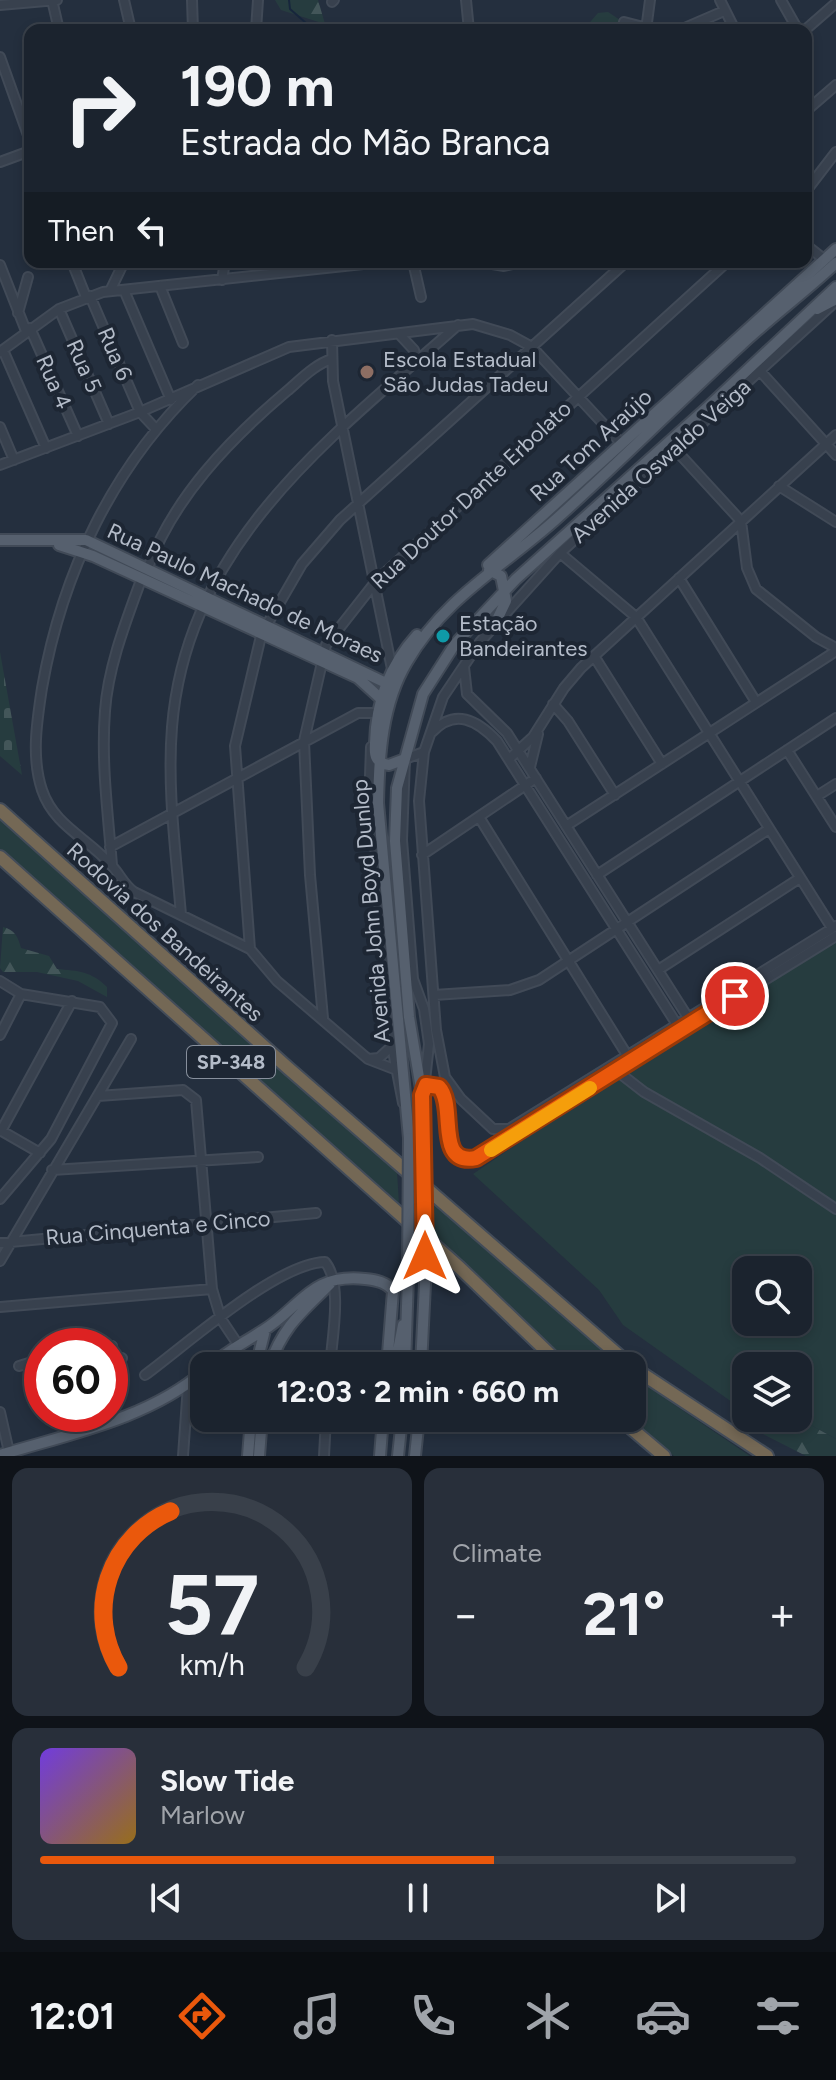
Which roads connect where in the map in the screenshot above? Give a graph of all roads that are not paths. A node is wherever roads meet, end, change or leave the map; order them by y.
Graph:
1 (53, 0) edge
2 (124, 0) edge
3 (192, 0) edge
4 (258, 0) edge
5 (466, 0) edge
6 (650, 0) edge
7 (720, 0) edge
8 (781, 0) edge
9 (836, 3) edge
10 (0, 5) edge
11 (724, 11) junction
12 (624, 22) dead end
13 (58, 24) edge
14 (130, 24) edge
15 (193, 24) edge
16 (256, 24) edge
17 (468, 24) edge
18 (631, 24) edge
19 (649, 24) edge
20 (694, 24) edge
21 (732, 24) edge
22 (795, 24) edge
23 (812, 24) edge
24 (0, 57) edge
25 (836, 85) edge
26 (812, 106) edge
27 (24, 124) edge
28 (836, 152) edge
29 (24, 153) edge
30 (0, 162) edge
31 (812, 183) edge
32 (812, 249) edge
33 (836, 249) edge
34 (830, 261) edge
35 (0, 265) edge
36 (75, 268) edge
37 (121, 268) edge
38 (224, 268) edge
39 (331, 268) edge
40 (365, 268) edge
41 (414, 268) edge
42 (619, 268) edge
43 (720, 268) edge
44 (323, 269) joint
45 (366, 275) dead end
46 (28, 277) dead end
47 (222, 280) junction
48 (160, 286) junction
49 (836, 287) edge
50 (124, 290) junction
51 (110, 291) junction
52 (88, 296) junction
53 (421, 297) dead end
54 (836, 300) edge
55 (59, 309) junction
56 (17, 313) junction
57 (808, 313) junction
58 (458, 325) junction
59 (28, 330) junction
60 (424, 331) junction
61 (400, 335) junction
62 (332, 340) junction
63 (316, 342) junction
64 (183, 343) dead end
65 (532, 347) junction
66 (430, 349) junction
67 (2, 351) edge
68 (328, 360) junction
69 (417, 362) junction
70 (760, 371) junction
71 (198, 385) junction
72 (577, 396) junction
73 (171, 400) junction
74 (140, 412) junction
75 (168, 413) junction
76 (109, 424) junction
77 (0, 427) edge
78 (155, 428) junction
79 (343, 429) junction
80 (836, 435) edge
81 (78, 436) junction
82 (622, 444) junction
83 (826, 444) junction
84 (46, 448) junction
85 (674, 448) junction
86 (836, 455) edge
87 (14, 460) junction
88 (0, 465) edge
89 (779, 486) junction
90 (359, 506) junction
91 (741, 521) junction
92 (836, 522) edge
93 (725, 535) junction
94 (0, 540) edge
95 (86, 540) junction
96 (48, 541) junction
97 (744, 545) junction
98 (81, 552) junction
99 (560, 553) junction
100 (489, 570) junction
101 (144, 575) junction
102 (475, 578) junction
103 (679, 578) junction
104 (377, 580) junction
105 (505, 590) junction
106 (203, 603) junction
107 (441, 613) junction
108 (636, 617) junction
109 (493, 628) junction
110 (263, 632) junction
111 (823, 641) junction
112 (836, 650) edge
113 (594, 656) junction
114 (322, 658) junction
115 (465, 662) junction
116 (392, 669) junction
117 (804, 671) junction
118 (386, 683) junction
119 (380, 698) junction
120 (756, 702) junction
121 (553, 704) junction
122 (377, 713) junction
123 (836, 718) edge
124 (539, 729) junction
125 (374, 730) junction
126 (709, 733) junction
127 (429, 735) junction
128 (304, 741) junction
129 (517, 748) junction
130 (787, 750) junction
131 (424, 752) junction
132 (405, 759) junction
133 (509, 759) junction
134 (379, 762) junction
135 (662, 764) junction
136 (530, 768) junction
137 (536, 778) junction
138 (236, 779) junction
139 (740, 780) junction
140 (836, 784) edge
141 (525, 786) junction
142 (615, 795) junction
143 (817, 796) junction
144 (0, 810) edge
145 (173, 815) junction
146 (479, 817) junction
147 (566, 826) junction
148 (836, 827) edge
149 (769, 829) junction
150 (420, 838) junction
151 (445, 839) junction
152 (110, 847) junction
153 (422, 855) junction
154 (0, 857) edge
155 (112, 865) junction
156 (597, 875) junction
157 (800, 878) junction
158 (181, 915) junction
159 (627, 921) junction
160 (616, 929) junction
161 (835, 930) edge
162 (819, 945) junction
163 (250, 949) junction
164 (792, 952) junction
165 (568, 961) junction
166 (658, 970) junction
167 (0, 981) edge
168 (21, 994) junction
169 (434, 995) junction
170 (72, 1001) junction
171 (687, 1016) junction
172 (323, 1018) junction
173 (676, 1023) junction
174 (436, 1030) junction
175 (0, 1035) edge
176 (131, 1039) dead end
177 (391, 1047) junction
178 (430, 1054) junction
179 (627, 1055) junction
180 (368, 1059) junction
181 (394, 1069) junction
182 (617, 1071) junction
183 (424, 1090) junction
184 (98, 1096) junction
185 (473, 1111) junction
186 (449, 1116) junction
187 (409, 1119) junction
188 (493, 1129) junction
189 (0, 1131) edge
190 (494, 1148) junction
191 (40, 1153) junction
192 (258, 1157) dead end
193 (203, 1160) junction
194 (52, 1170) junction
195 (2, 1193) edge
196 (836, 1209) edge
197 (316, 1213) dead end
198 (208, 1224) junction
199 (11, 1242) junction
200 (0, 1243) edge
201 (0, 1261) edge
202 (332, 1282) junction
203 (212, 1289) junction
204 (0, 1307) edge
205 (408, 1316) junction
206 (221, 1319) junction
207 (265, 1330) junction
208 (282, 1334) junction
209 (237, 1343) junction
210 (226, 1352) edge
211 (260, 1352) edge
212 (275, 1352) edge
213 (331, 1352) edge
214 (388, 1352) edge
215 (397, 1352) edge
216 (406, 1352) edge
217 (422, 1352) edge
218 (547, 1352) edge
219 (615, 1352) edge
220 (24, 1364) edge
221 (19, 1366) dead end
222 (145, 1375) dead end
223 (646, 1376) edge
224 (188, 1385) joint
225 (128, 1410) edge
226 (0, 1412) edge
227 (70, 1432) edge
228 (250, 1432) edge
229 (261, 1432) edge
230 (325, 1432) edge
231 (382, 1432) edge
232 (401, 1432) edge
233 (417, 1432) edge
234 (419, 1432) edge
235 (636, 1432) edge
236 (40, 1443) junction
237 (3, 1452) edge
238 (40, 1456) edge
239 (183, 1456) edge
240 (248, 1456) edge
241 (259, 1456) edge
242 (324, 1456) edge
243 (380, 1456) edge
244 (398, 1456) edge
245 (415, 1456) edge
246 (422, 1456) edge
247 (664, 1456) edge
248 (767, 1456) edge

1 - 10 street
1 - 13 street
2 - 14 street
3 - 15 street
4 - 16 street
5 - 17 street
6 - 19 street
7 - 11 street
8 - 22 street
9 - 23 street
11 - 20 street
11 - 21 street
12 - 18 street
24 - 27 street
25 - 26 street
28 - 31 street
29 - 30 street
32 - 34 street
33 - 34 main road, Rua Tom Araújo
34 - 82 main road, Rua Tom Araújo
34 - 100 main road
35 - 56 street, Rua 4
36 - 52 street, Rua 6
37 - 51 street
38 - 47 street
39 - 44 street
40 - 45 street
41 - 53 street
42 - 65 street
43 - 72 street, Rua Doutor Dante Erbolato
44 - 47 street
46 - 56 street
47 - 48 street
48 - 50 street
48 - 64 street
49 - 57 main road, Avenida John Boyd Dunlop
50 - 51 street
50 - 73 street
51 - 52 street
52 - 55 street
52 - 74 street, Rua 6
54 - 57 main road
54 - 70 street, Avenida Oswaldo Veiga
55 - 59 street
55 - 76 street, Rua 5
56 - 59 street, Rua 4
57 - 105 main road, Avenida John Boyd Dunlop
58 - 60 street
58 - 65 street
58 - 66 street
59 - 67 street
59 - 81 street, Rua 4
60 - 61 street
60 - 66 street
61 - 62 street
61 - 69 street
62 - 63 street
62 - 68 street
63 - 68 street
63 - 71 street
65 - 72 street
65 - 90 street
66 - 69 street
67 - 84 street
68 - 79 street
68 - 101 street
69 - 79 street
70 - 83 street
70 - 85 street, Avenida Oswaldo Veiga
71 - 73 street
71 - 75 street
72 - 82 street
72 - 104 street, Rua Doutor Dante Erbolato
73 - 74 street
73 - 75 street
74 - 76 street
74 - 78 street, Rua 6
75 - 78 street
76 - 81 street
77 - 87 street
78 - 95 street
79 - 90 street
79 - 106 street
80 - 83 street
81 - 84 street
82 - 102 main road, Rua Tom Araújo
83 - 86 street
83 - 89 street
84 - 87 street
85 - 91 street
85 - 99 street, Avenida Oswaldo Veiga
87 - 88 street
89 - 91 street
89 - 92 street
90 - 104 street
90 - 110 street
91 - 93 street
91 - 97 street
93 - 97 street
93 - 103 street
94 - 96 main road
95 - 96 main road
95 - 98 street
95 - 101 main road, Rua Paulo Machado de Moraes
96 - 98 main road, Rua Paulo Machado de Moraes
97 - 111 street
98 - 101 main road, Rua Paulo Machado de Moraes
98 - 155 street
99 - 108 street
99 - 109 street, Avenida Oswaldo Veiga
100 - 102 main road
100 - 105 main road
101 - 106 main road, Rua Paulo Machado de Moraes
101 - 152 street
102 - 107 main road, Rua Tom Araújo
103 - 108 street
103 - 120 street
104 - 114 street, Rua Doutor Dante Erbolato
104 - 116 street
105 - 109 main road
105 - 132 main road, Avenida John Boyd Dunlop
106 - 110 main road, Rua Paulo Machado de Moraes
106 - 145 street
107 - 116 main road, Rua Tom Araújo
107 - 134 main road, Avenida John Boyd Dunlop
108 - 113 street
108 - 126 street
109 - 115 street, Avenida Oswaldo Veiga
110 - 114 main road, Rua Paulo Machado de Moraes
110 - 138 street
111 - 112 street
111 - 117 street
112 - 117 street
113 - 121 street
113 - 135 street
114 - 118 main road, Rua Paulo Machado de Moraes
114 - 119 main road, Rua Paulo Machado de Moraes
114 - 128 street, Rua Doutor Dante Erbolato
115 - 127 street, Avenida Oswaldo Veiga
115 - 129 street
116 - 118 main road, Rua Tom Araújo
117 - 120 street
118 - 119 main road
119 - 122 main road
120 - 126 street
121 - 124 street
121 - 142 street
122 - 125 main road
122 - 128 street
123 - 130 street
124 - 129 street
124 - 136 street
125 - 134 main road
125 - 177 street
126 - 135 street
126 - 139 street
127 - 131 street, Avenida Oswaldo Veiga
127 - 133 street
128 - 138 street
128 - 172 street, Rua Doutor Dante Erbolato
129 - 133 street
129 - 136 street
130 - 139 street
130 - 143 street
131 - 132 street
131 - 150 street, Avenida Oswaldo Veiga
132 - 134 main road
132 - 178 street
132 - 183 main road, Avenida John Boyd Dunlop
133 - 141 street
134 - 187 main road, Avenida John Boyd Dunlop
135 - 142 street
136 - 137 street
137 - 141 street
137 - 147 street
138 - 145 street
138 - 163 street
139 - 149 street
139 - 156 street
140 - 143 street
141 - 146 street
141 - 160 street
142 - 147 street
143 - 148 street
144 - 219 highway, Rodovia dos Bandeirantes / SP-348
145 - 152 street
145 - 158 street
146 - 151 street
146 - 165 street
147 - 156 street
149 - 157 street
149 - 159 street
150 - 151 street
150 - 153 street, Avenida Oswaldo Veiga
151 - 153 street
152 - 155 street
153 - 169 street, Avenida Oswaldo Veiga
154 - 218 highway, SP-348
155 - 158 street
156 - 159 street
157 - 161 street
157 - 166 street
158 - 163 street
159 - 160 street
159 - 166 street
160 - 165 street
160 - 173 street
161 - 162 street
161 - 164 street
162 - 164 street
162 - 182 street
163 - 172 street
164 - 171 street
165 - 169 street
165 - 179 street
166 - 171 street
167 - 168 street
168 - 170 street
168 - 175 street
169 - 174 street, Avenida Oswaldo Veiga
170 - 189 street
170 - 191 street
171 - 173 street
172 - 180 street
173 - 179 street
174 - 178 street
174 - 185 street
176 - 184 street
177 - 180 street
177 - 181 street
178 - 183 street
179 - 188 street
180 - 181 street
181 - 187 street
182 - 190 street
182 - 196 street
183 - 186 street
183 - 217 main road, Avenida John Boyd Dunlop, bridge
184 - 193 street
184 - 194 street
185 - 186 street
185 - 188 street
186 - 190 street
187 - 205 main road, Avenida John Boyd Dunlop, bridge
188 - 190 street
189 - 191 street
191 - 195 street
192 - 193 street
193 - 194 street
193 - 198 street
194 - 199 street
197 - 198 street, Rua Cinquenta e Cinco
198 - 199 street, Rua Cinquenta e Cinco
198 - 203 street
199 - 200 street, Rua Cinquenta e Cinco
199 - 201 street
202 - 206 street
202 - 207 main road
202 - 208 main road
202 - 213 street
202 - 214 main road
203 - 204 street
203 - 206 street
205 - 215 main road
205 - 216 main road, Avenida John Boyd Dunlop
206 - 209 street
206 - 222 street
207 - 208 main road
207 - 209 main road
207 - 211 main road
208 - 212 main road
209 - 210 main road
220 - 221 street
223 - 248 highway, Rodovia dos Bandeirantes / SP-348
224 - 225 main road
224 - 239 street
226 - 237 street
227 - 236 main road
228 - 240 main road
229 - 241 main road
230 - 242 street
231 - 243 main road
232 - 244 main road
233 - 245 main road
234 - 246 main road
235 - 247 highway
236 - 237 main road
236 - 238 street

